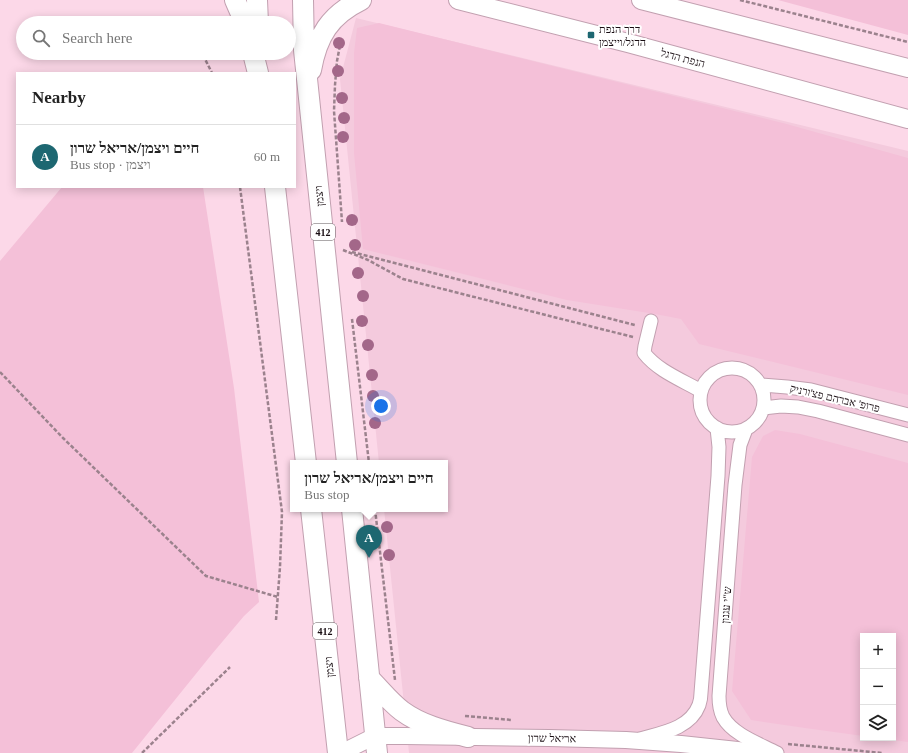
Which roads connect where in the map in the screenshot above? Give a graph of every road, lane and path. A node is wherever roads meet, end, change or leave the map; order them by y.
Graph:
1 (235, 0) edge
2 (257, 0) edge
3 (303, 0) edge
4 (361, 0) edge
5 (458, 0) edge
6 (641, 0) edge
7 (740, 0) edge
8 (242, 16) edge
9 (258, 16) edge
10 (328, 24) junction
11 (908, 42) edge
12 (206, 60) edge
13 (255, 60) edge
14 (262, 60) edge
15 (908, 68) edge
16 (212, 72) edge
17 (258, 72) edge
18 (263, 72) edge
19 (308, 90) junction
20 (908, 119) edge
21 (240, 188) edge
22 (275, 188) edge
23 (342, 227) dead end
24 (343, 250) junction
25 (344, 258) dead end
26 (351, 313) dead end
27 (649, 330) junction
28 (0, 372) edge
29 (761, 386) junction
30 (701, 391) junction
31 (763, 408) junction
32 (908, 415) edge
33 (717, 428) junction
34 (746, 429) junction
35 (908, 435) edge
36 (306, 460) edge
37 (347, 460) edge
38 (369, 460) edge
39 (311, 512) edge
40 (352, 512) edge
41 (375, 512) edge
42 (278, 597) junction
43 (276, 620) dead end
44 (230, 668) dead end
45 (369, 678) junction
46 (402, 711) junction
47 (468, 737) junction
48 (635, 741) junction
49 (376, 745) edge
50 (142, 753) edge
51 (338, 753) edge
52 (341, 753) edge
53 (766, 753) edge
54 (777, 753) edge

1 - 8 main road
2 - 9 main road
3 - 19 main road, ויצמן / 412
4 - 10 main road
5 - 20 main road, הנפת הדגל
6 - 15 main road
7 - 11 path
10 - 19 main road
10 - 23 path
12 - 16 path
13 - 17 main road
14 - 18 main road
19 - 37 main road, ויצמן / 412
21 - 42 path
22 - 36 main road
24 - 25 path
24 - 27 path
24 - 27 path
26 - 38 path
27 - 30 street
28 - 42 path
29 - 30 street
29 - 31 street
29 - 32 street, פרופ' אברהם פצ'ורניק
30 - 33 street
31 - 34 street
31 - 35 street, פרופ' אברהם פצ'ורניק
33 - 34 street
33 - 48 street, ש"י עגנון
34 - 54 street, ש"י עגנון
39 - 51 main road, ויצמן / 412
40 - 45 main road
41 - 46 path
42 - 43 path
44 - 50 path
45 - 46 main road
45 - 49 main road
46 - 47 main road
47 - 48 street, אריאל שרון
47 - 49 street, אריאל שרון
48 - 53 street, אריאל שרון
49 - 52 street, אריאל שרון

